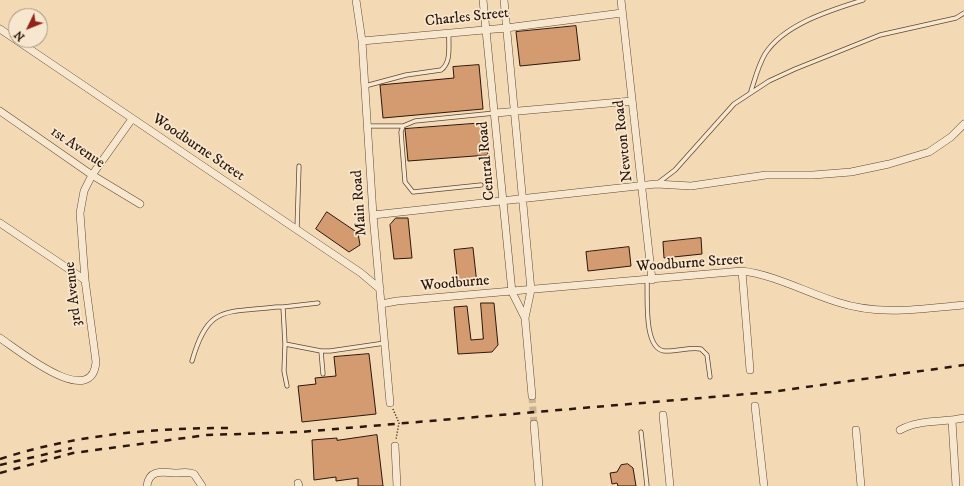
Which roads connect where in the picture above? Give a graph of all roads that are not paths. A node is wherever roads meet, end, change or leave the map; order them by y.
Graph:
1 (356, 0) edge
2 (483, 0) edge
3 (504, 0) edge
4 (621, 0) edge
5 (863, 0) edge
6 (622, 13) junction
7 (964, 13) edge
8 (506, 28) junction
9 (0, 29) edge
10 (487, 30) junction
11 (449, 33) junction
12 (362, 41) junction
13 (365, 86) junction
14 (751, 91) junction
15 (632, 101) junction
16 (513, 110) junction
17 (0, 111) edge
18 (496, 113) junction
19 (132, 119) junction
20 (964, 124) edge
21 (367, 126) junction
22 (403, 126) junction
23 (300, 166) dead end
24 (92, 175) junction
25 (656, 184) junction
26 (481, 185) dead end
27 (642, 186) junction
28 (522, 199) junction
29 (504, 201) junction
30 (140, 204) dead end
31 (373, 215) junction
32 (0, 223) edge
33 (297, 230) junction
34 (742, 271) junction
35 (85, 280) junction
36 (649, 280) junction
37 (380, 289) junction
38 (531, 290) junction
39 (512, 292) junction
40 (318, 304) dead end
41 (382, 304) junction
42 (964, 305) edge
43 (284, 307) junction
44 (525, 318) junction
45 (0, 338) edge
46 (385, 343) junction
47 (285, 344) junction
48 (321, 351) junction
49 (192, 361) dead end
50 (750, 370) dead end
51 (323, 374) dead end
52 (710, 377) dead end
53 (287, 386) dead end
54 (532, 396) tunnel mouth
55 (390, 403) road end
56 (754, 406) dead end
57 (663, 415) dead end
58 (964, 418) edge
59 (952, 421) junction
60 (534, 424) tunnel mouth
61 (856, 430) dead end
62 (900, 430) dead end
63 (641, 432) dead end
64 (395, 446) road end
65 (147, 486) edge
66 (202, 486) edge
67 (397, 486) edge
68 (539, 486) edge
69 (647, 486) edge
70 (670, 486) edge
71 (764, 486) edge
72 (861, 486) edge
73 (956, 486) edge

1 - 12 street, Main Road
2 - 10 street, Central Road
3 - 8 street, Central Road
4 - 6 street, Newton Road
5 - 14 lane
6 - 8 street, Charles Street
6 - 15 street, Newton Road
7 - 14 lane
8 - 10 street, Charles Street
8 - 16 street, Central Road
9 - 19 street, Woodburne Street
10 - 11 street, Charles Street
10 - 18 street, Central Road
11 - 12 street, Charles Street
11 - 13 lane
12 - 13 street, Main Road
13 - 21 street, Main Road
14 - 25 lane
15 - 16 street
15 - 27 street, Newton Road
16 - 18 street
16 - 28 street, Central Road
17 - 24 street, 1st Avenue
18 - 22 lane
18 - 29 street, Central Road
19 - 24 street, 3rd Avenue
19 - 33 street, Woodburne Street
20 - 25 street
21 - 22 lane
21 - 31 street, Main Road
22 - 26 lane
23 - 33 lane
24 - 30 street, 1st Avenue
24 - 35 street, 3rd Avenue
25 - 27 street
27 - 28 street
27 - 36 street, Newton Road
28 - 29 street
28 - 38 street, Central Road
29 - 31 street
29 - 39 street, Central Road
31 - 37 street, Main Road
32 - 35 street
33 - 37 street, Woodburne Street
34 - 36 street, Woodburne Street
34 - 42 street, Woodburne Street
34 - 50 street
35 - 45 street, 3rd Avenue
36 - 38 street, Woodburne Street
36 - 52 lane
37 - 41 street, Main Road
38 - 39 street, Woodburne
38 - 44 street, Central Road
39 - 41 street, Woodburne
39 - 44 street, Central Road
40 - 43 lane
41 - 46 street, Main Road
43 - 47 lane
43 - 49 lane
44 - 54 street, Central Road
46 - 48 lane
46 - 55 street, Main Road
47 - 48 lane
47 - 53 lane
48 - 51 lane
56 - 71 street
57 - 70 street
58 - 59 street
59 - 62 street
59 - 73 street
60 - 68 street
61 - 72 street
63 - 69 lane
64 - 67 street
65 - 66 street

